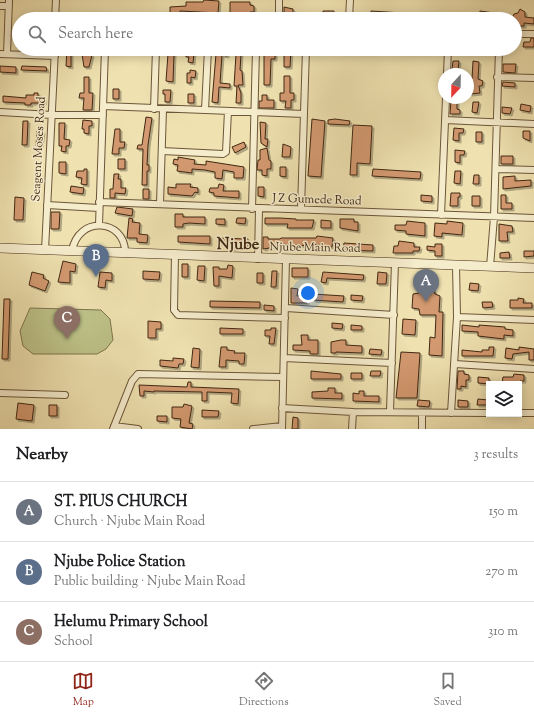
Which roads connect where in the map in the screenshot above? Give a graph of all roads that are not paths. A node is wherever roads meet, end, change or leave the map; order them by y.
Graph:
1 (56, 0) edge
2 (279, 0) edge
3 (350, 0) edge
4 (9, 3) edge
5 (0, 6) edge
6 (55, 12) edge
7 (279, 12) edge
8 (349, 12) edge
9 (522, 34) edge
10 (534, 34) edge
11 (3, 54) edge
12 (55, 56) edge
13 (105, 56) edge
14 (156, 56) edge
15 (208, 56) edge
16 (256, 56) edge
17 (306, 56) edge
18 (448, 56) edge
19 (498, 56) edge
20 (447, 68) edge
21 (497, 77) junction
22 (534, 78) edge
23 (446, 104) edge
24 (103, 106) junction
25 (154, 109) junction
26 (164, 109) junction
27 (205, 110) junction
28 (228, 111) junction
29 (0, 112) edge
30 (254, 113) junction
31 (103, 114) junction
32 (304, 114) junction
33 (52, 115) junction
34 (445, 120) junction
35 (496, 123) junction
36 (534, 124) edge
37 (162, 151) junction
38 (496, 169) junction
39 (534, 170) edge
40 (160, 204) junction
41 (99, 205) junction
42 (47, 206) junction
43 (252, 208) junction
44 (259, 209) junction
45 (301, 209) junction
46 (441, 215) junction
47 (494, 217) junction
48 (534, 218) edge
49 (99, 225) junction
50 (0, 248) edge
51 (45, 250) junction
52 (72, 251) junction
53 (126, 252) junction
54 (175, 254) junction
55 (258, 259) junction
56 (286, 259) junction
57 (395, 262) junction
58 (456, 265) junction
59 (490, 266) junction
60 (534, 268) edge
61 (286, 308) junction
62 (394, 315) junction
63 (457, 317) junction
64 (285, 318) junction
65 (534, 320) edge
66 (284, 358) junction
67 (392, 363) junction
68 (455, 364) junction
69 (534, 368) edge
70 (282, 378) junction
71 (0, 392) edge
72 (65, 395) dead end
73 (282, 408) junction
74 (390, 411) junction
75 (353, 412) junction
76 (422, 413) junction
77 (451, 413) junction
78 (486, 413) edge
79 (522, 413) edge
80 (534, 413) edge
81 (422, 426) edge
82 (113, 428) edge
83 (282, 428) edge
84 (138, 429) edge
85 (254, 429) edge
86 (352, 429) edge
87 (425, 429) edge

1 - 6 street
2 - 7 street
3 - 8 street
4 - 5 street
4 - 11 street
9 - 10 street
12 - 33 street, Seagent Moses Road
13 - 24 street
14 - 25 street
15 - 27 street
16 - 30 street
17 - 32 street
18 - 20 street
19 - 21 street
21 - 22 street
21 - 35 street
23 - 34 street
24 - 25 street
24 - 31 street
25 - 26 street
26 - 27 street
26 - 37 street
27 - 28 street
28 - 30 street
28 - 37 street
29 - 33 street
30 - 32 street
30 - 43 street
31 - 33 street
31 - 41 street
32 - 45 street
33 - 42 street, Seagent Moses Road
34 - 35 street
34 - 46 street
35 - 36 street
35 - 38 street
37 - 40 street
38 - 39 street
38 - 47 street
40 - 41 street, J Z Gumede Road
40 - 43 street, J Z Gumede Road
41 - 42 street, J Z Gumede Road
41 - 49 street
42 - 51 street, Seagent Moses Road
43 - 44 street, J Z Gumede Road
44 - 45 street, J Z Gumede Road
44 - 55 street
45 - 46 street, J Z Gumede Road
46 - 47 street, J Z Gumede Road
47 - 48 street, J Z Gumede Road
47 - 59 street
49 - 52 street
49 - 53 street
50 - 51 street, Njube Main Road
51 - 52 street, Njube Main Road
52 - 53 street, Njube Main Road
53 - 54 street, Njube Main Road
54 - 55 street, Njube Main Road
54 - 64 street
55 - 56 street, Njube Main Road
56 - 57 street, Njube Main Road
56 - 61 street
57 - 58 street, Njube Main Road
57 - 62 street
58 - 59 street, Njube Main Road
58 - 63 street
59 - 60 street, Njube Main Road
61 - 62 street
61 - 64 street
62 - 67 street
63 - 65 street
63 - 68 street
64 - 66 street
66 - 67 street
66 - 70 street
67 - 74 street
68 - 69 street
68 - 77 street
70 - 73 street
70 - 82 street
71 - 72 street
73 - 75 street
73 - 83 street
74 - 75 street
74 - 76 street
75 - 86 street
76 - 77 street
76 - 81 street
77 - 78 street
79 - 80 street
81 - 87 street
82 - 84 street
83 - 85 street

